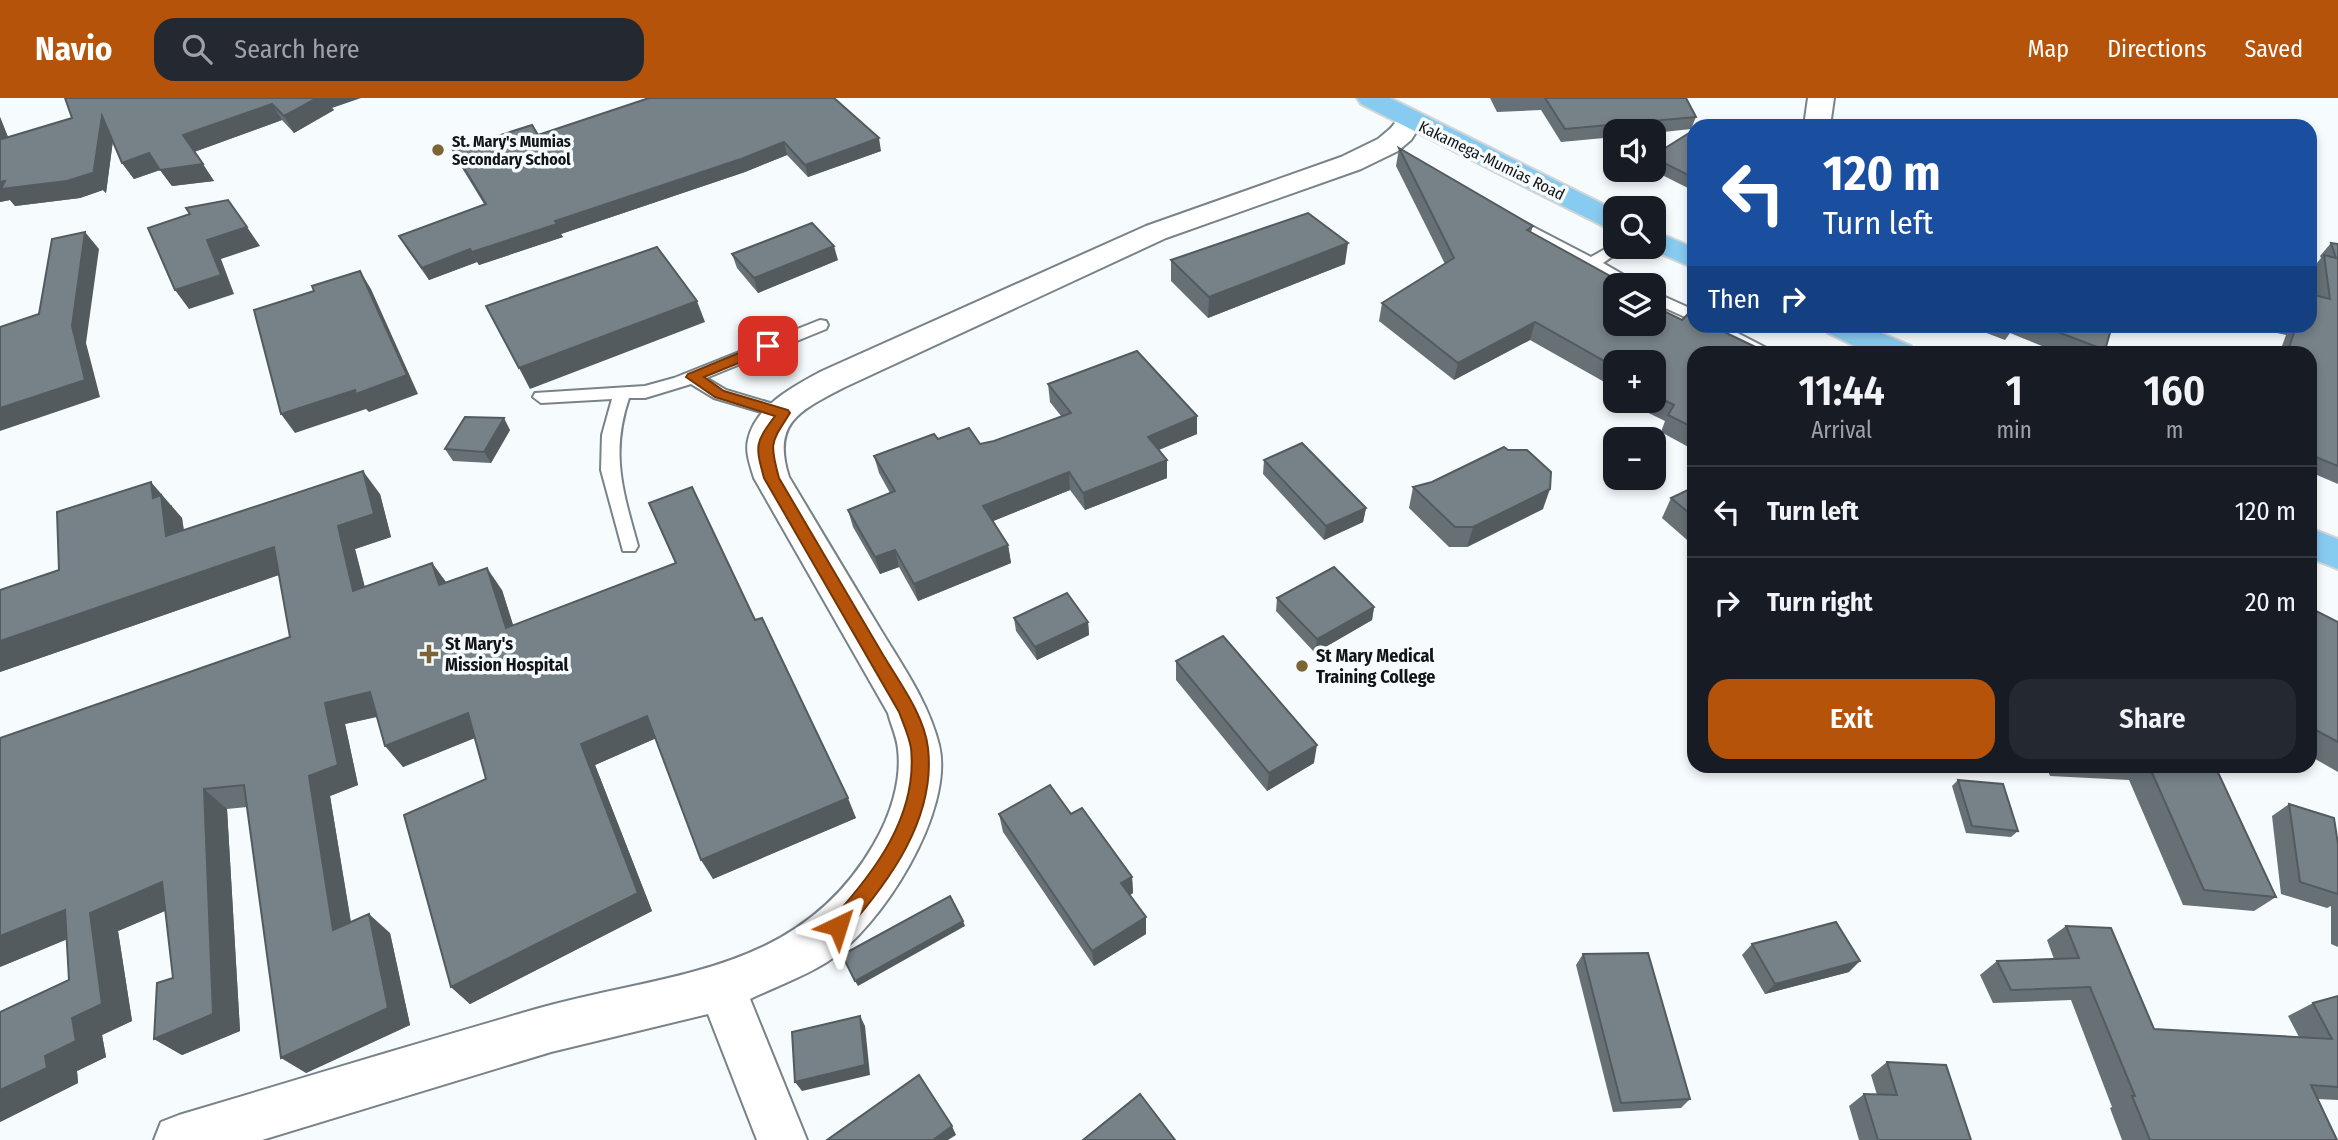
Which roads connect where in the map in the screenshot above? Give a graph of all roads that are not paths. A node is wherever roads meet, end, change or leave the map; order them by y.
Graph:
1 (1370, 98) edge
2 (1821, 98) edge
3 (1819, 119) edge
4 (1411, 120) junction
5 (1495, 211) edge
6 (1603, 215) edge
7 (1666, 246) edge
8 (1603, 256) edge
9 (1687, 256) edge
10 (1592, 262) junction
11 (1612, 273) edge
12 (1666, 303) edge
13 (1687, 313) edge
14 (820, 325) dead end
15 (1727, 333) edge
16 (1854, 333) edge
17 (1754, 346) edge
18 (1883, 346) edge
19 (693, 377) junction
20 (622, 394) junction
21 (541, 397) dead end
22 (783, 413) junction
23 (2317, 545) edge
24 (629, 546) dead end
25 (2338, 555) edge
26 (722, 988) junction
27 (179, 1140) edge
28 (782, 1140) edge

1 - 4 highway, Kakamega-Mumias Road
2 - 3 street
4 - 6 highway, Kakamega-Mumias Road
4 - 22 street
5 - 10 lane
7 - 9 highway
8 - 10 lane
10 - 11 lane
12 - 13 lane
14 - 19 lane
15 - 17 lane
16 - 18 highway
19 - 20 lane
19 - 22 lane
20 - 21 lane
20 - 24 lane
22 - 26 street
23 - 25 highway
26 - 27 street
26 - 28 street

